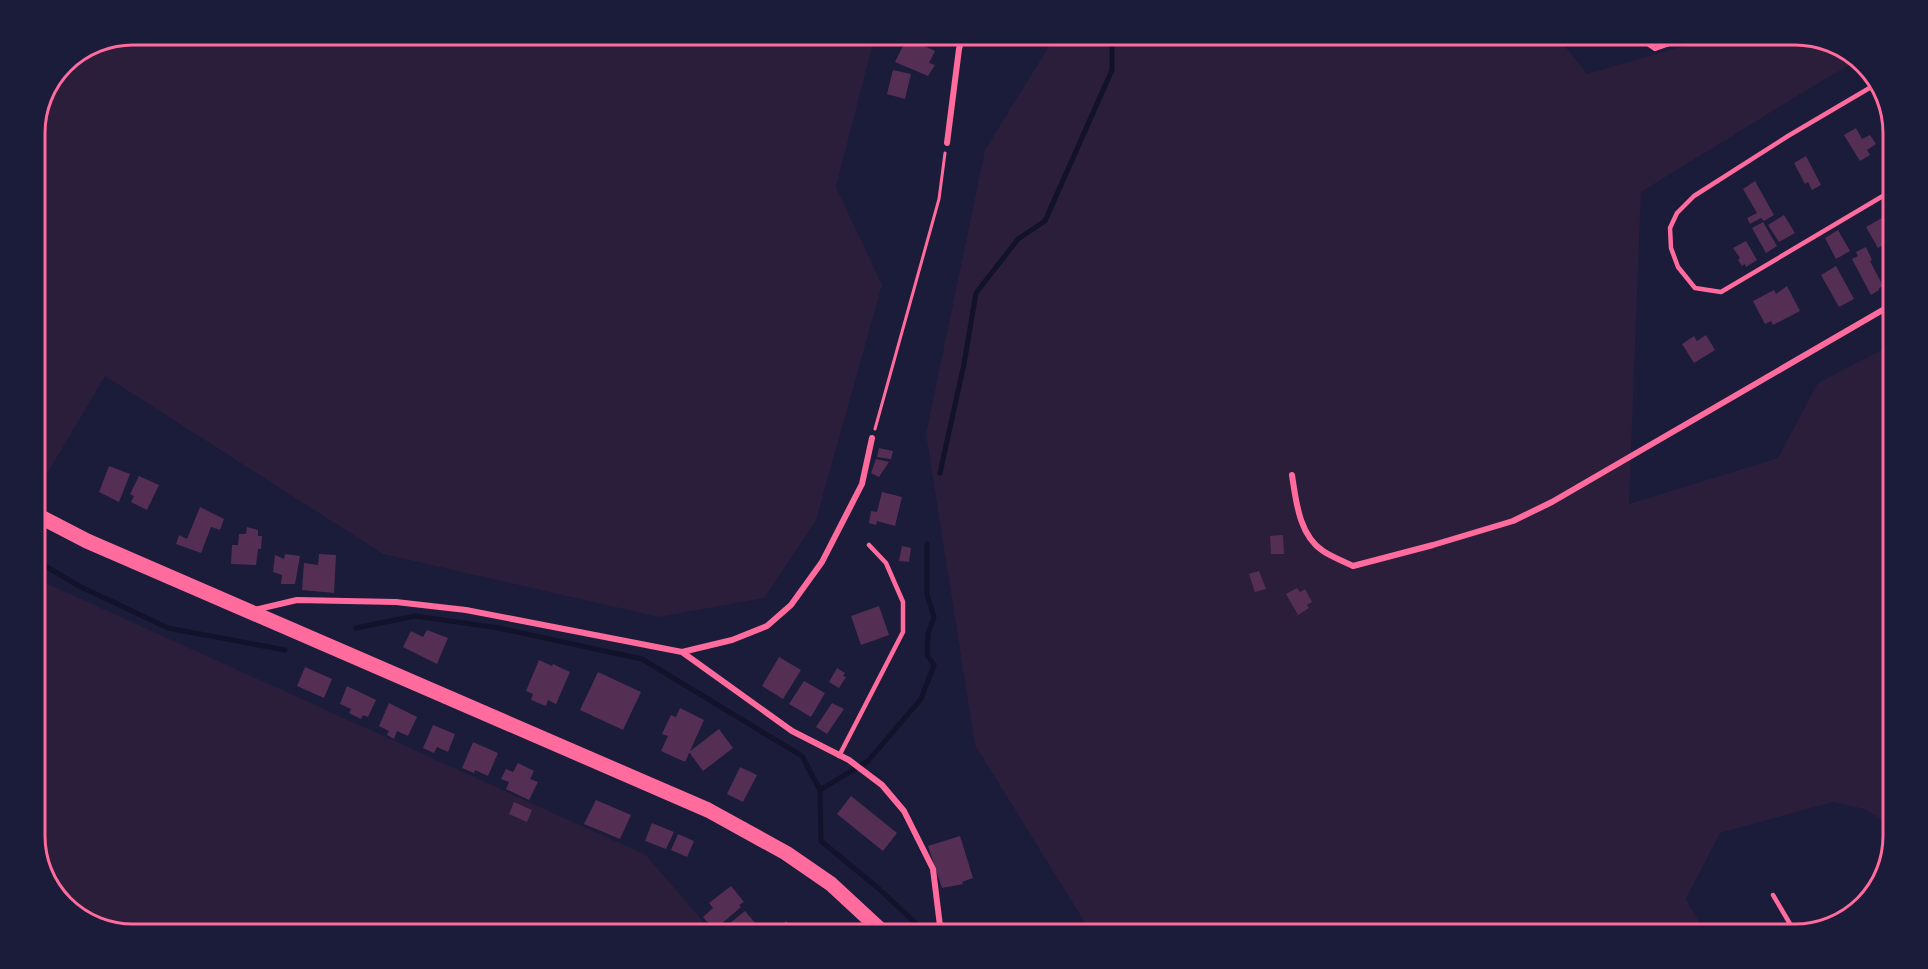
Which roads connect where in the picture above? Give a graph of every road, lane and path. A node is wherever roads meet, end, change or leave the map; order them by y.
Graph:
1 (960, 45) edge
2 (1649, 45) edge
3 (1666, 45) edge
4 (1870, 87) edge
5 (947, 143) joint
6 (1883, 196) edge
7 (1883, 310) edge
8 (872, 438) joint
9 (1292, 476) dead end
10 (45, 519) edge
11 (869, 545) dead end
12 (248, 611) junction
13 (682, 652) junction
14 (839, 756) junction
15 (1773, 895) dead end
16 (874, 924) edge
17 (940, 924) edge
18 (1790, 924) edge

1 - 5 street
2 - 3 lane
4 - 6 lane
5 - 8 path
7 - 9 street
8 - 13 street
10 - 12 main road
11 - 14 lane
12 - 13 street
12 - 16 main road
13 - 14 street
14 - 17 street
15 - 18 lane

